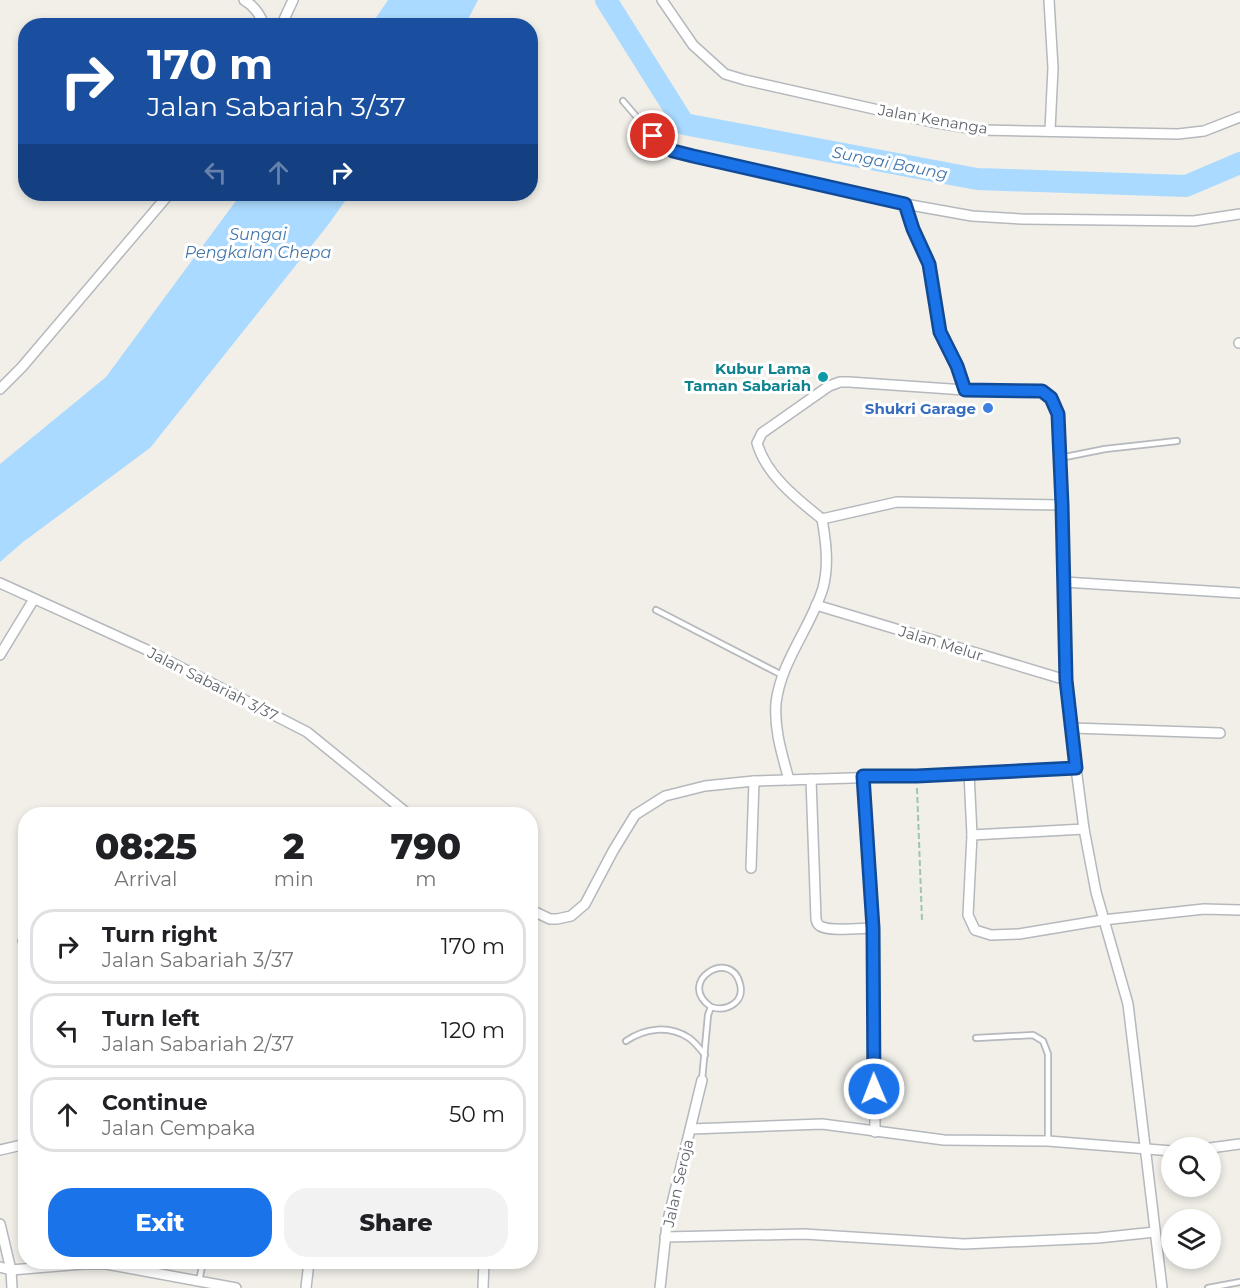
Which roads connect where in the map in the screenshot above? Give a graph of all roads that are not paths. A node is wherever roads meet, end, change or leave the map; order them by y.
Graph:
1 (293, 0) edge
2 (662, 0) edge
3 (1048, 0) edge
4 (251, 1) edge
5 (261, 18) edge
6 (285, 18) edge
7 (623, 101) dead end
8 (1240, 117) edge
9 (1050, 130) junction
10 (163, 201) edge
11 (905, 204) junction
12 (1240, 214) edge
13 (0, 389) edge
14 (965, 390) junction
15 (1177, 441) dead end
16 (1060, 458) junction
17 (1062, 505) junction
18 (822, 519) junction
19 (1064, 582) junction
20 (0, 583) edge
21 (1240, 593) edge
22 (34, 599) junction
23 (816, 605) junction
24 (656, 610) dead end
25 (0, 655) edge
26 (782, 675) junction
27 (1066, 680) junction
28 (1072, 728) junction
29 (1220, 733) dead end
30 (1076, 768) junction
31 (969, 773) junction
32 (863, 776) junction
33 (811, 779) junction
34 (789, 780) junction
35 (754, 781) junction
36 (399, 807) edge
37 (1084, 829) junction
38 (972, 835) junction
39 (751, 868) dead end
40 (1240, 910) edge
41 (538, 913) edge
42 (1103, 920) junction
43 (873, 928) junction
44 (711, 1007) junction
45 (976, 1038) dead end
46 (626, 1041) dead end
47 (705, 1055) junction
48 (702, 1080) joint
49 (691, 1129) junction
50 (875, 1132) junction
51 (1048, 1141) junction
52 (1240, 1144) edge
53 (18, 1146) edge
54 (1221, 1147) edge
55 (1146, 1149) junction
56 (0, 1150) edge
57 (1161, 1150) edge
58 (0, 1224) edge
59 (1155, 1232) junction
60 (665, 1238) junction
61 (0, 1267) edge
62 (23, 1269) edge
63 (133, 1269) edge
64 (202, 1269) edge
65 (308, 1269) edge
66 (484, 1269) edge
67 (11, 1270) junction
68 (199, 1281) junction
69 (1240, 1282) edge
70 (12, 1288) edge
71 (236, 1288) edge
72 (306, 1288) edge
73 (483, 1288) edge
74 (660, 1288) edge
75 (1162, 1288) edge
76 (1208, 1288) edge

1 - 6 street
2 - 9 street, Jalan Kenanga
3 - 9 street
4 - 5 street
7 - 11 lane
8 - 9 street, Jalan Kenanga
10 - 13 street
11 - 12 street
11 - 14 street
14 - 16 street
14 - 18 street
15 - 16 lane
16 - 17 street
17 - 18 street
17 - 19 street
18 - 23 street
19 - 21 street
19 - 27 street
20 - 22 street, Jalan Sabariah 3/37
22 - 25 street
22 - 36 street, Jalan Sabariah 3/37
23 - 26 street
23 - 27 street, Jalan Melur
24 - 26 lane
26 - 34 street
27 - 28 street
28 - 29 street
28 - 30 street
30 - 31 street
30 - 37 street
31 - 32 street
31 - 38 street
32 - 33 street
32 - 43 street
33 - 34 street
33 - 43 street
34 - 35 street
35 - 39 street
35 - 41 street
37 - 38 street
37 - 42 street
38 - 42 street
40 - 42 street
42 - 55 street
43 - 50 street
44 - 44 lane
44 - 47 lane
45 - 51 lane
46 - 47 lane
47 - 48 lane
48 - 49 street, Jalan Seroja
49 - 50 street
49 - 60 street, Jalan Seroja
50 - 51 street
51 - 55 street
52 - 54 street
53 - 56 street
55 - 57 street
55 - 59 street
58 - 67 street
59 - 60 street
59 - 75 street
60 - 74 street, Jalan Seroja
61 - 67 street
62 - 67 street
63 - 68 street
64 - 68 lane
65 - 72 street
66 - 73 street
67 - 70 street
68 - 71 street
69 - 76 lane

